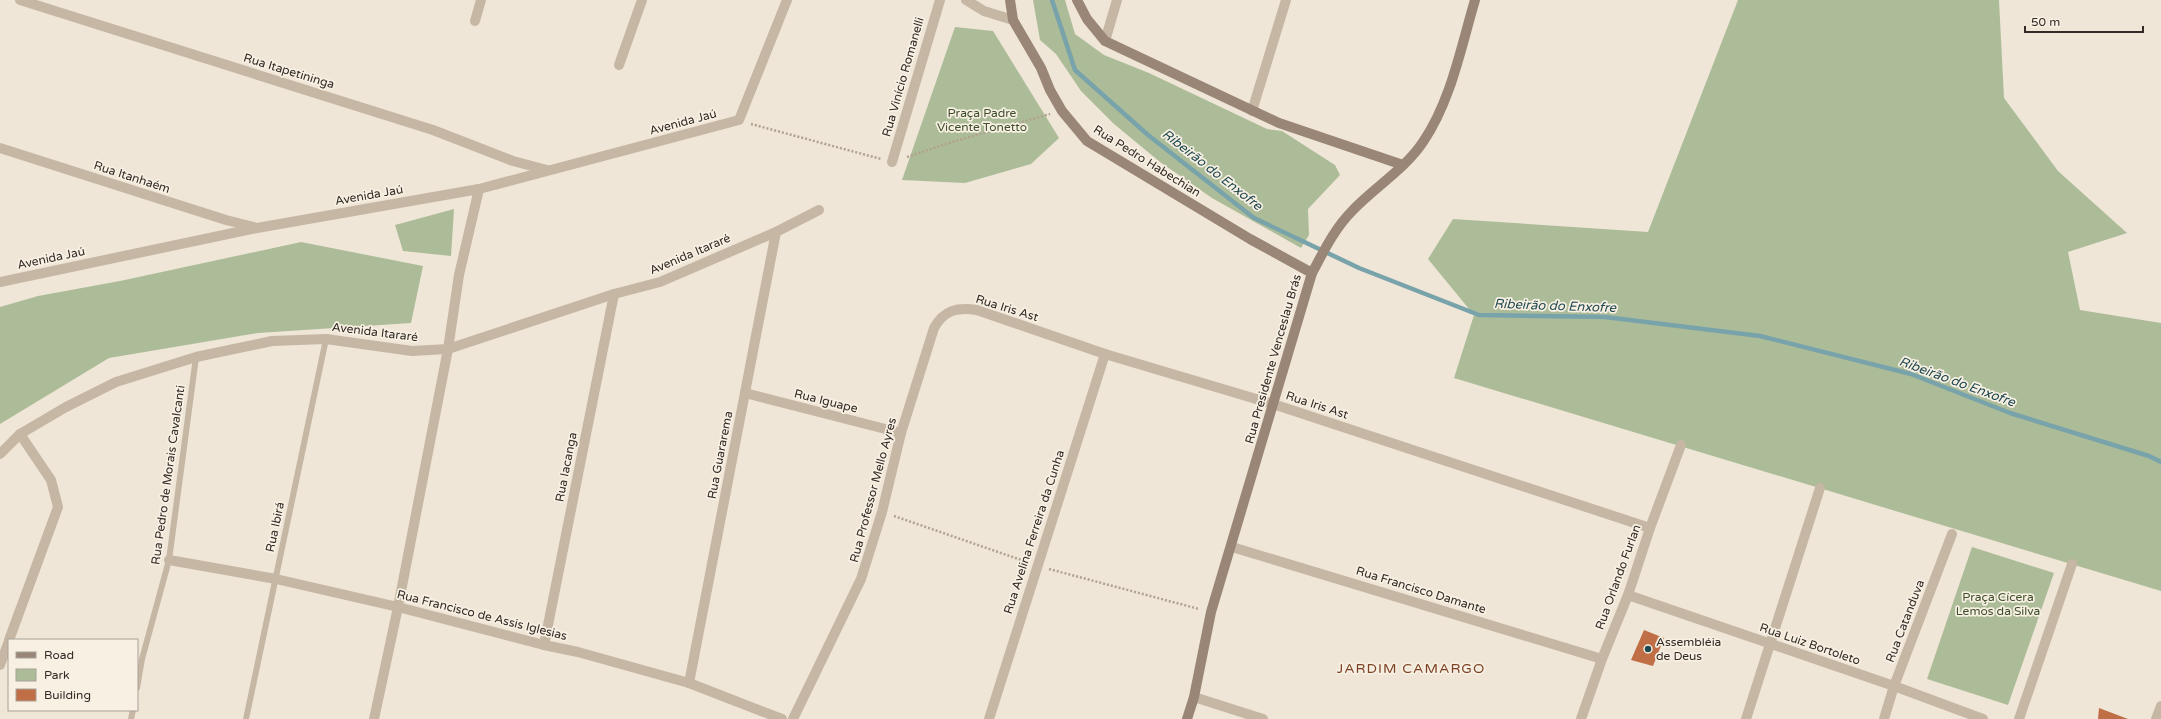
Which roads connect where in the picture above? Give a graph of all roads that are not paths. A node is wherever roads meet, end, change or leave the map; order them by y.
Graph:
1 (20, 0) edge
2 (481, 0) edge
3 (642, 0) edge
4 (787, 0) edge
5 (940, 0) edge
6 (966, 0) edge
7 (1010, 0) edge
8 (1077, 0) edge
9 (1117, 0) edge
10 (1286, 0) edge
11 (1475, 0) edge
12 (1013, 20) junction
13 (475, 21) dead end
14 (1105, 41) junction
15 (619, 65) dead end
16 (1252, 111) junction
17 (0, 148) edge
18 (892, 162) dead end
19 (1403, 165) junction
20 (549, 171) junction
21 (479, 189) junction
22 (819, 210) dead end
23 (258, 228) junction
24 (776, 232) junction
25 (1312, 273) junction
26 (0, 282) edge
27 (614, 294) junction
28 (951, 310) joint
29 (326, 339) junction
30 (448, 349) junction
31 (1105, 354) junction
32 (196, 357) junction
33 (745, 393) junction
34 (1273, 404) junction
35 (901, 433) junction
36 (20, 434) junction
37 (1681, 445) dead end
38 (0, 454) edge
39 (1820, 488) dead end
40 (1650, 528) junction
41 (1952, 534) dead end
42 (1232, 547) junction
43 (169, 560) junction
44 (2072, 564) dead end
45 (276, 580) junction
46 (1628, 595) junction
47 (398, 607) junction
48 (9, 639) edge
49 (8, 643) edge
50 (544, 645) junction
51 (1770, 645) junction
52 (1602, 658) junction
53 (0, 665) edge
54 (138, 682) edge
55 (689, 683) junction
56 (1894, 686) junction
57 (1194, 697) junction
58 (2161, 706) edge
59 (246, 719) edge
60 (374, 719) edge
61 (782, 719) edge
62 (793, 719) edge
63 (989, 719) edge
64 (1187, 719) edge
65 (1263, 719) edge
66 (1582, 719) edge
67 (1746, 719) edge
68 (1884, 719) edge
69 (1983, 719) edge
70 (2019, 719) edge
71 (2156, 719) edge

1 - 20 street, Rua Itapetininga
2 - 13 street
3 - 15 street
4 - 20 street, Avenida Jaú
5 - 18 street, Rua Vinício Romanelli
6 - 12 street
7 - 12 street, Rua Pedro Habechian
8 - 14 street
9 - 14 street
10 - 16 street
11 - 19 street, Rua Presidente Venceslau Brás
12 - 25 street, Rua Pedro Habechian
14 - 16 street
16 - 19 street
17 - 23 street, Rua Itanhaém
19 - 25 street, Rua Presidente Venceslau Brás
20 - 21 street, Avenida Jaú
21 - 23 street, Avenida Jaú
21 - 30 street
22 - 24 street, Avenida Itararé
23 - 26 street, Avenida Jaú
24 - 27 street, Avenida Itararé
24 - 33 street, Rua Guararema
25 - 34 street, Rua Presidente Venceslau Brás
27 - 30 street, Avenida Itararé
27 - 50 street, Rua Iacanga
28 - 31 street, Rua Iris Ast
28 - 35 street, Rua Professor Mello Ayres
29 - 30 street, Avenida Itararé
29 - 32 street, Avenida Itararé
29 - 45 lane, Rua Ibirá
30 - 47 street
31 - 34 street, Rua Iris Ast
31 - 63 street, Rua Avelina Ferreira da Cunha
32 - 36 street, Avenida Itararé
32 - 43 lane, Rua Pedro de Morais Cavalcanti
33 - 35 street, Rua Iguape
33 - 55 street, Rua Guararema
34 - 40 street, Rua Iris Ast
34 - 42 street, Rua Presidente Venceslau Brás
35 - 62 street, Rua Professor Mello Ayres
36 - 38 street, Avenida Itararé
36 - 48 street
37 - 40 street, Rua Orlando Furlan
39 - 51 street
40 - 46 street, Rua Orlando Furlan
41 - 56 street, Rua Catanduva
42 - 52 street, Rua Francisco Damante
42 - 57 street, Rua Presidente Venceslau Brás
43 - 45 street, Rua Francisco de Assis Iglesias
43 - 54 lane, Rua Pedro de Morais Cavalcanti
44 - 70 street
45 - 47 street, Rua Francisco de Assis Iglesias
45 - 59 lane, Rua Ibirá
46 - 51 street, Rua Luiz Bortoleto
46 - 52 street, Rua Orlando Furlan
47 - 50 street, Rua Francisco de Assis Iglesias
47 - 60 street
49 - 53 street
50 - 55 street, Rua Francisco de Assis Iglesias
51 - 56 street, Rua Luiz Bortoleto
51 - 67 street
52 - 66 street, Rua Orlando Furlan
55 - 61 street, Rua Francisco de Assis Iglesias
56 - 68 street, Rua Catanduva
56 - 69 street, Rua Luiz Bortoleto
57 - 64 street, Rua Presidente Venceslau Brás
57 - 65 street
58 - 71 street

